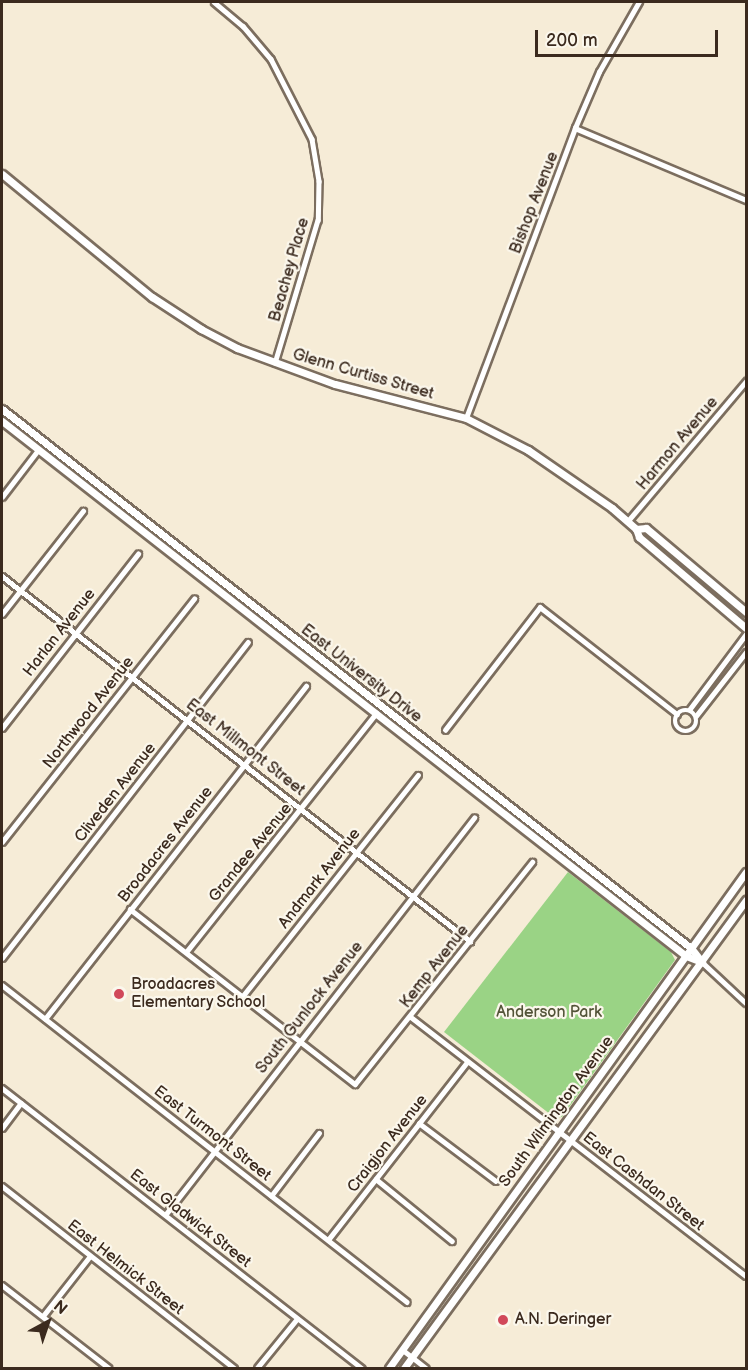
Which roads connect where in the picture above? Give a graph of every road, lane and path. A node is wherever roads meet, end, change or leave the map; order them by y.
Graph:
1 (214, 2) edge
2 (636, 3) edge
3 (575, 128) junction
4 (2, 174) edge
5 (747, 200) edge
6 (275, 363) junction
7 (747, 381) edge
8 (2, 409) edge
9 (466, 418) junction
10 (2, 421) edge
11 (44, 443) junction
12 (38, 450) junction
13 (2, 497) edge
14 (83, 510) dead end
15 (627, 522) junction
16 (636, 529) junction
17 (138, 554) dead end
18 (2, 576) edge
19 (20, 590) junction
20 (194, 599) dead end
21 (747, 612) edge
22 (2, 614) edge
23 (747, 628) edge
24 (76, 632) junction
25 (747, 633) edge
26 (248, 642) dead end
27 (747, 652) edge
28 (133, 677) junction
29 (306, 686) dead end
30 (379, 710) junction
31 (689, 710) junction
32 (677, 714) junction
33 (696, 716) junction
34 (189, 720) junction
35 (2, 728) edge
36 (446, 730) dead end
37 (245, 763) junction
38 (418, 776) dead end
39 (303, 808) junction
40 (474, 818) dead end
41 (2, 843) edge
42 (357, 851) junction
43 (532, 862) dead end
44 (747, 872) edge
45 (414, 896) junction
46 (747, 900) edge
47 (130, 909) junction
48 (470, 941) junction
49 (691, 948) junction
50 (187, 951) junction
51 (686, 956) junction
52 (2, 958) edge
53 (702, 962) junction
54 (2, 985) edge
55 (242, 997) junction
56 (747, 1004) edge
57 (411, 1017) junction
58 (45, 1019) junction
59 (299, 1040) junction
60 (467, 1062) junction
61 (2, 1088) edge
62 (21, 1103) junction
63 (419, 1123) junction
64 (2, 1128) edge
65 (558, 1132) junction
66 (319, 1133) dead end
67 (569, 1140) junction
68 (213, 1151) junction
69 (376, 1179) junction
70 (496, 1181) dead end
71 (2, 1186) edge
72 (271, 1196) junction
73 (166, 1214) junction
74 (328, 1240) junction
75 (452, 1241) dead end
76 (90, 1256) junction
77 (747, 1276) edge
78 (2, 1285) edge
79 (407, 1302) dead end
80 (43, 1316) junction
81 (297, 1319) junction
82 (403, 1350) junction
83 (412, 1357) junction
84 (109, 1368) edge
85 (234, 1368) edge
86 (257, 1368) edge
87 (362, 1368) edge
88 (389, 1368) edge
89 (404, 1368) edge
90 (426, 1368) edge

1 - 6 street, Beachey Place
2 - 3 street, Bishop Avenue
3 - 5 street
3 - 9 street, Bishop Avenue
4 - 6 street, Glenn Curtiss Street
6 - 9 street, Glenn Curtiss Street
7 - 15 street, Harmon Avenue
8 - 11 street, East University Drive
9 - 15 street, Glenn Curtiss Street
10 - 12 street, East University Drive
11 - 12 street
11 - 30 street, East University Drive
12 - 13 street
12 - 30 street, East University Drive
14 - 19 street
15 - 16 street, Glenn Curtiss Street
16 - 21 street, Glenn Curtiss Street
16 - 23 street, Glenn Curtiss Street
17 - 24 street, Harlan Avenue
18 - 19 street, East Millmont Street
19 - 22 street
19 - 24 street, East Millmont Street
20 - 28 street, Northwood Avenue
24 - 28 street, East Millmont Street
24 - 35 street, Harlan Avenue
25 - 31 street
26 - 34 street, Cliveden Avenue
27 - 33 street
28 - 34 street, East Millmont Street
28 - 41 street, Northwood Avenue
29 - 37 street, Broadacres Avenue
30 - 39 street, Grandee Avenue
30 - 49 street, East University Drive
30 - 51 street, East University Drive
31 - 32 street
31 - 33 street
32 - 33 street
32 - 36 street
34 - 37 street, East Millmont Street
34 - 52 street, Cliveden Avenue
37 - 39 street, East Millmont Street
37 - 47 street, Broadacres Avenue
38 - 42 street, Andmark Avenue
39 - 42 street, East Millmont Street
39 - 50 street, Grandee Avenue
40 - 45 street, South Gunlock Avenue
42 - 45 street, East Millmont Street
42 - 55 street, Andmark Avenue
43 - 48 street, Kemp Avenue
44 - 49 street, South Wilmington Avenue
45 - 48 street, East Millmont Street
45 - 59 street, South Gunlock Avenue
46 - 53 street, South Wilmington Avenue
47 - 50 street
47 - 58 street, Broadacres Avenue
48 - 57 street, Kemp Avenue
49 - 51 street, South Wilmington Avenue
49 - 53 street, East University Drive
50 - 55 street
51 - 53 street, East University Drive
51 - 65 street, South Wilmington Avenue
53 - 56 street, East University Drive
53 - 67 street, South Wilmington Avenue
54 - 58 street, East Turmont Street
55 - 59 street
57 - 59 street, Kemp Avenue
57 - 60 street, East Cashdan Street
58 - 68 street, East Turmont Street
59 - 68 street, South Gunlock Avenue
60 - 63 street, Craigjon Avenue
60 - 65 street, East Cashdan Street
61 - 62 street, East Gladwick Street
62 - 64 street
62 - 73 street, East Gladwick Street
63 - 69 street, Craigjon Avenue
63 - 70 street
65 - 67 street, East Cashdan Street
65 - 82 street, South Wilmington Avenue
66 - 72 street
67 - 77 street, East Cashdan Street
67 - 83 street, South Wilmington Avenue
68 - 72 street, East Turmont Street
68 - 73 street, South Gunlock Avenue
69 - 74 street, Craigjon Avenue
69 - 75 street
71 - 76 street, East Helmick Street
72 - 74 street, East Turmont Street
73 - 81 street, East Gladwick Street
74 - 79 street, East Turmont Street
76 - 80 street
76 - 85 street, East Helmick Street
78 - 80 street
80 - 84 street
81 - 86 street
81 - 87 street, East Gladwick Street
82 - 83 street
82 - 88 street, South Wilmington Avenue
83 - 89 street, South Wilmington Avenue
83 - 90 street

